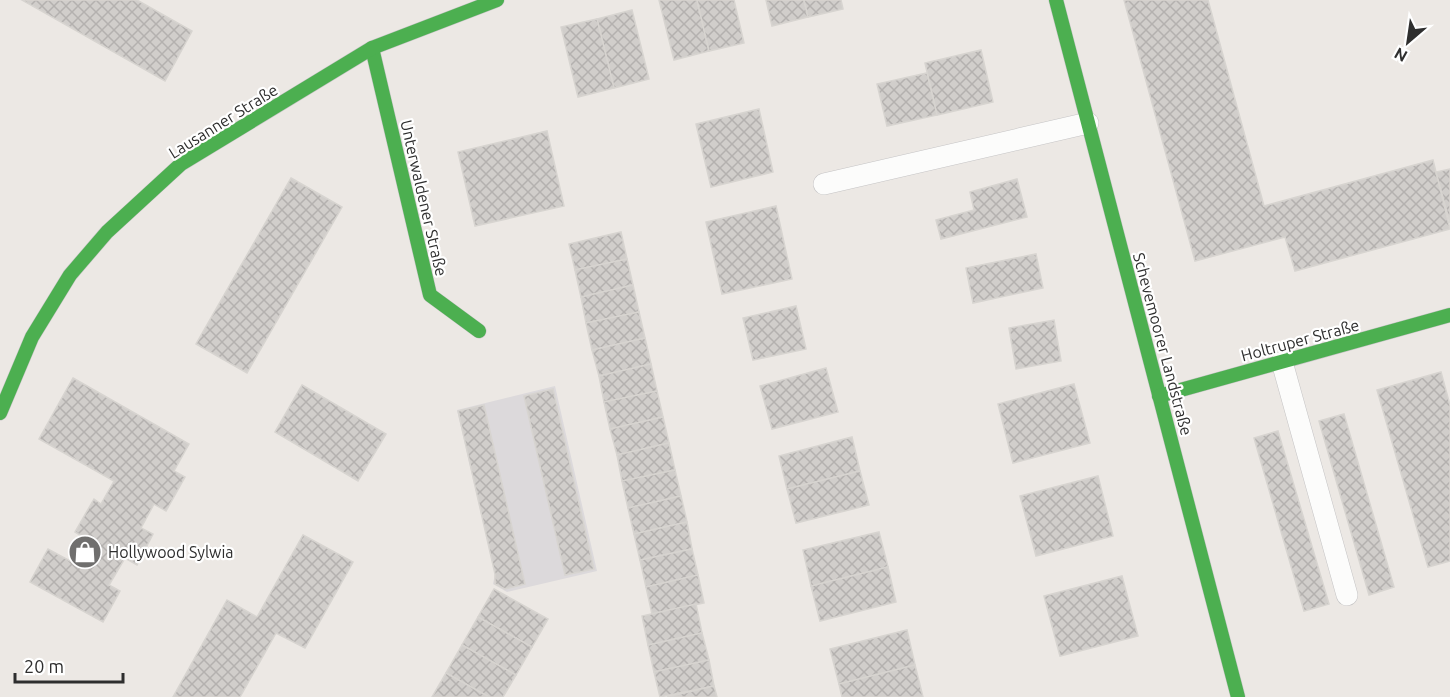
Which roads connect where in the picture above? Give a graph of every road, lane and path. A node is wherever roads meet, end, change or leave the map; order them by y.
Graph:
1 (497, 0) edge
2 (1056, 0) edge
3 (372, 48) junction
4 (1088, 123) junction
5 (824, 184) dead end
6 (1450, 315) edge
7 (479, 331) dead end
8 (1282, 362) junction
9 (1159, 396) junction
10 (0, 413) edge
11 (1347, 595) dead end
12 (1238, 697) edge

1 - 3 street, Lausanner Straße
2 - 4 street, Schevemoorer Landstraße
3 - 7 street, Unterwaldener Straße
3 - 10 street, Lausanner Straße
4 - 5 lane
4 - 9 street, Schevemoorer Landstraße
6 - 8 street, Holtruper Straße
8 - 9 street, Holtruper Straße
8 - 11 lane
9 - 12 street, Schevemoorer Landstraße

